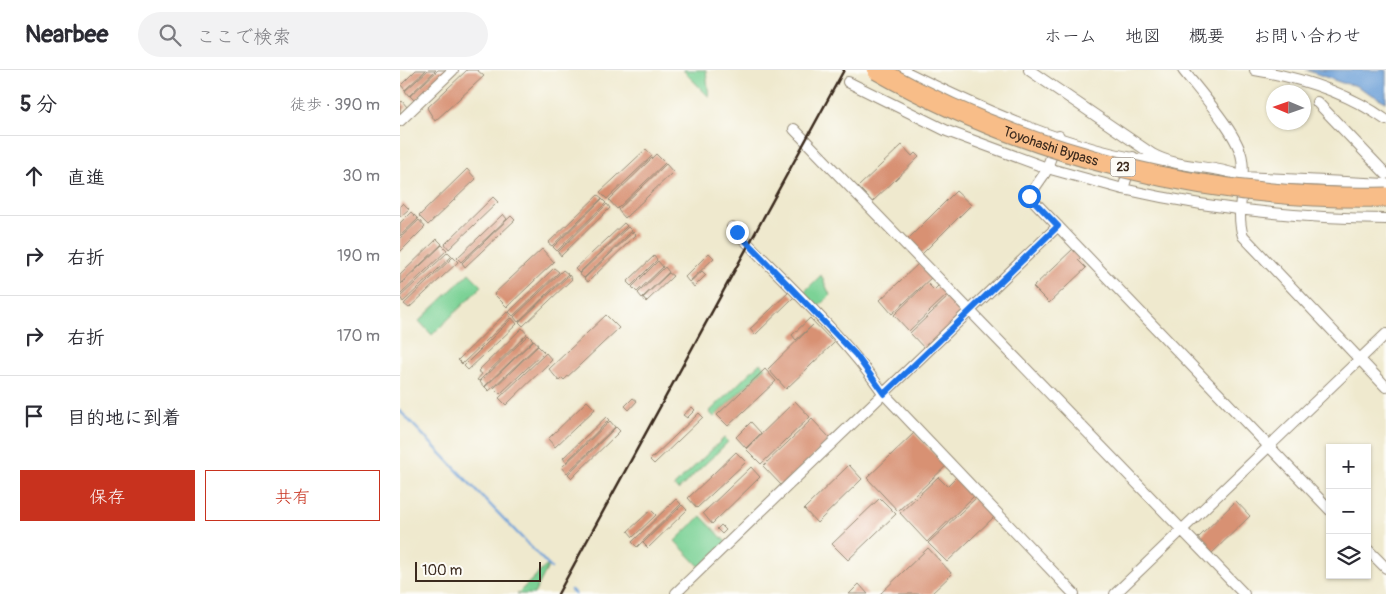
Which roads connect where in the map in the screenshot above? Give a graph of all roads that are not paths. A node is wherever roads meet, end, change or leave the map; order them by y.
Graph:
1 (453, 70) edge
2 (877, 70) edge
3 (886, 70) edge
4 (902, 70) edge
5 (1029, 70) edge
6 (1183, 70) edge
7 (1255, 70) edge
8 (848, 82) dead end
9 (1318, 102) dead end
10 (1386, 120) edge
11 (400, 121) edge
12 (794, 129) dead end
13 (1059, 136) junction
14 (1133, 157) junction
15 (1183, 166) junction
16 (1046, 168) junction
17 (1386, 174) edge
18 (1243, 177) junction
19 (1386, 184) edge
20 (1123, 189) junction
21 (1386, 191) edge
22 (1386, 197) edge
23 (1241, 211) junction
24 (1386, 219) edge
25 (1058, 226) junction
26 (732, 227) dead end
27 (969, 309) junction
28 (1386, 334) edge
29 (1359, 360) junction
30 (1386, 387) edge
31 (884, 394) junction
32 (1269, 446) junction
33 (1326, 506) edge
34 (1182, 530) junction
35 (1371, 553) edge
36 (1386, 568) edge
37 (676, 593) edge
38 (1074, 594) edge
39 (1115, 594) edge
40 (1244, 594) edge

1 - 11 street
2 - 22 highway, Toyohashi Bypass / 23, bridge
3 - 21 highway, Toyohashi Bypass / 23
4 - 13 street
5 - 15 street
6 - 18 street
7 - 10 street
8 - 16 street
9 - 17 street
12 - 27 street
13 - 14 street
13 - 16 street
14 - 15 street
14 - 20 street
15 - 18 street
16 - 20 street
16 - 25 street
18 - 19 street
18 - 23 street
20 - 23 street
23 - 24 street
23 - 29 street
25 - 27 street
25 - 32 street
26 - 31 street
27 - 31 street
27 - 34 street
28 - 29 street
29 - 30 street
29 - 32 street
31 - 37 street
31 - 38 street
32 - 33 street
32 - 34 street
34 - 39 street
34 - 40 street
35 - 36 street

